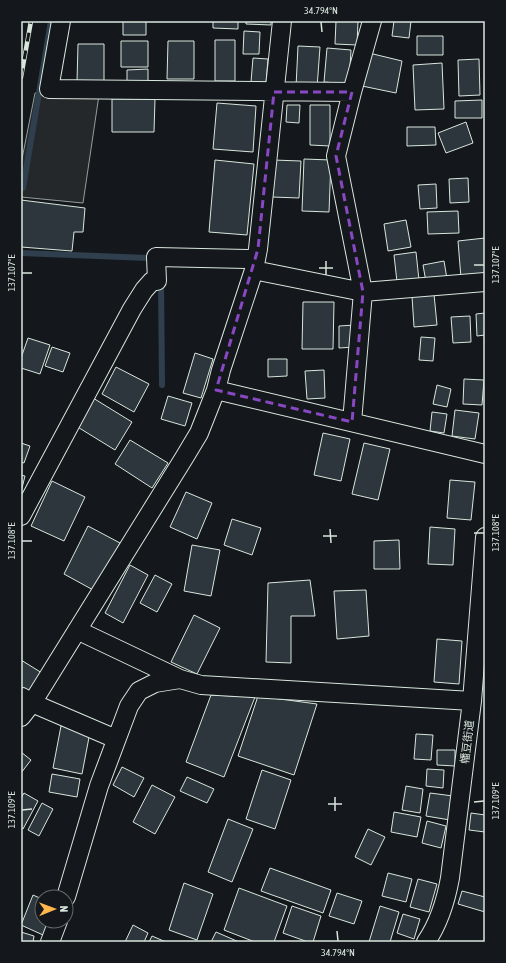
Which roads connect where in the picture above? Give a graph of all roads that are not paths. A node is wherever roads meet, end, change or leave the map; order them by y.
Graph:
1 (61, 21) edge
2 (282, 21) edge
3 (372, 21) edge
4 (274, 92) junction
5 (352, 92) junction
6 (255, 265) junction
7 (485, 282) edge
8 (363, 292) junction
9 (216, 390) junction
10 (352, 422) junction
11 (485, 454) edge
12 (21, 516) edge
13 (485, 537) edge
14 (78, 630) junction
15 (180, 679) junction
16 (26, 700) edge
17 (472, 701) junction
18 (21, 717) edge
19 (116, 739) junction
20 (68, 889) edge
21 (55, 929) edge
22 (50, 942) edge
23 (426, 942) edge

1 - 4 street
2 - 4 street
3 - 5 street
4 - 5 street
4 - 6 street
5 - 8 street
6 - 8 street
6 - 9 street
6 - 12 street
7 - 8 street
8 - 10 street
9 - 10 street
9 - 14 street
10 - 11 street
13 - 17 street, 幡豆街道
14 - 15 street
14 - 16 street
15 - 17 street
15 - 19 street
16 - 18 street
16 - 19 street
17 - 23 street, 幡豆街道
19 - 20 street
21 - 22 street

